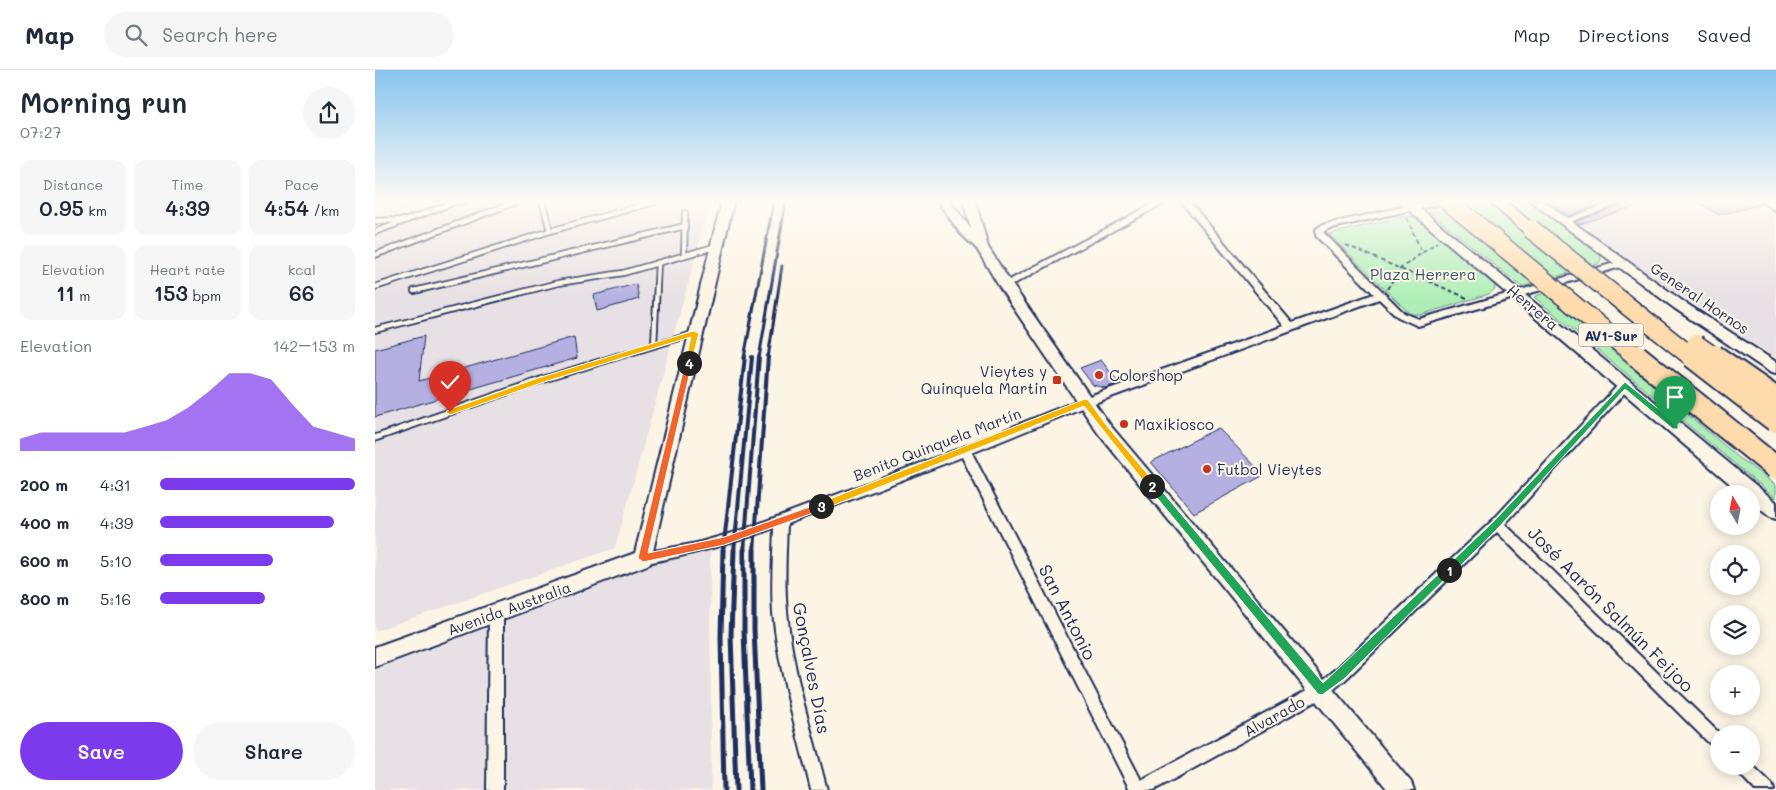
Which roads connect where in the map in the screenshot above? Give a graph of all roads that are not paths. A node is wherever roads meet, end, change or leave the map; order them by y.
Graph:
1 (432, 234) edge
2 (542, 234) edge
3 (653, 234) edge
4 (685, 234) edge
5 (720, 234) edge
6 (968, 234) edge
7 (978, 234) edge
8 (1102, 234) edge
9 (1212, 234) edge
10 (1319, 234) edge
11 (1443, 234) edge
12 (1488, 234) edge
13 (1537, 234) edge
14 (1538, 234) edge
15 (1581, 234) edge
16 (717, 246) junction
17 (982, 247) junction
18 (375, 255) edge
19 (685, 255) junction
20 (658, 263) junction
21 (1621, 264) junction
22 (1005, 285) junction
23 (375, 286) edge
24 (414, 291) dead end
25 (1517, 294) junction
26 (1380, 295) junction
27 (1290, 327) junction
28 (375, 330) edge
29 (696, 333) junction
30 (655, 345) junction
31 (1776, 369) edge
32 (1625, 385) junction
33 (1776, 399) edge
34 (1085, 402) junction
35 (1776, 422) edge
36 (375, 438) edge
37 (965, 451) junction
38 (1776, 468) edge
39 (1776, 512) edge
40 (781, 521) junction
41 (1497, 524) junction
42 (643, 558) junction
43 (496, 613) junction
44 (375, 657) edge
45 (1322, 690) junction
46 (1710, 734) edge
47 (1751, 775) edge
48 (495, 790) edge
49 (819, 790) edge
50 (1138, 790) edge
51 (1403, 790) edge
52 (1766, 790) edge

1 - 18 lane
2 - 23 lane
3 - 24 lane
4 - 19 lane
5 - 16 main road
6 - 17 main road
7 - 17 main road
8 - 22 street
9 - 27 street
10 - 26 street
11 - 25 main road, Herrera
12 - 38 highway, AV1-Sur, bridge
13 - 35 highway, AV1-Sur, bridge
14 - 33 highway, bridge
15 - 21 main road, General Hornos
16 - 19 lane
16 - 29 main road
17 - 22 main road
19 - 20 lane
20 - 28 lane
20 - 30 lane
21 - 25 street
21 - 31 main road, General Hornos
22 - 34 main road
25 - 26 street
25 - 32 main road, Herrera
26 - 27 street, Benito Quinquela Martín
27 - 34 street, Benito Quinquela Martín
29 - 30 lane
29 - 42 main road
30 - 36 lane
32 - 39 main road, Herrera
32 - 41 street, Alvarado
34 - 37 street, Benito Quinquela Martín
34 - 45 main road
37 - 40 street, Benito Quinquela Martín
37 - 50 street, San Antonio
40 - 42 street, Benito Quinquela Martín
40 - 49 street, Gonçalves Días
41 - 45 street, Alvarado
41 - 46 street, José Aarón Salmún Feijoo
42 - 43 main road, Avenida Australia
43 - 44 main road, Avenida Australia
43 - 48 street
45 - 50 street, Alvarado
45 - 51 main road
47 - 52 street

